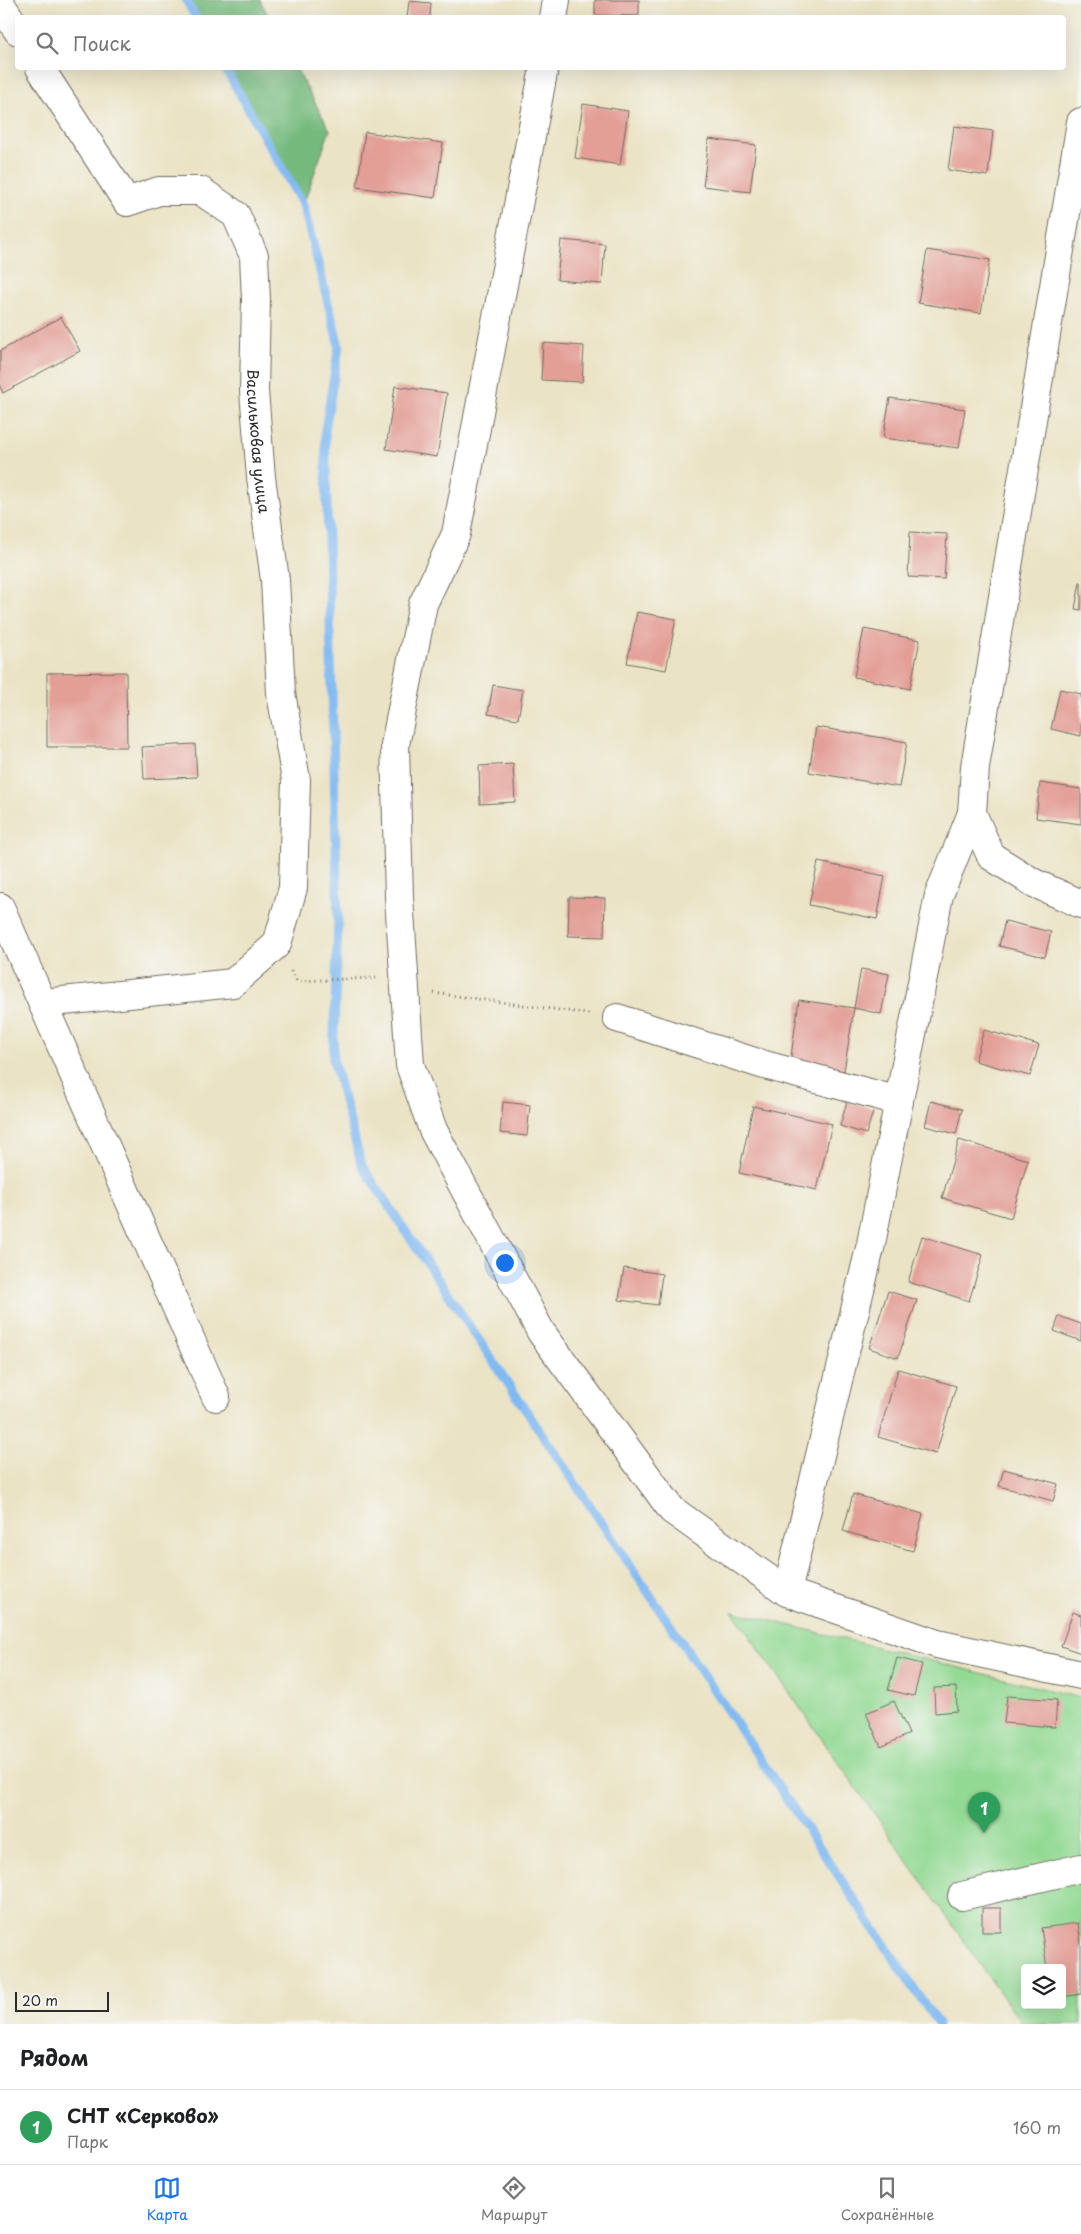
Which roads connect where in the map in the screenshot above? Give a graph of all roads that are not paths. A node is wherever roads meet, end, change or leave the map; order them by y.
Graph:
1 (556, 0) edge
2 (0, 3) edge
3 (554, 15) edge
4 (15, 26) edge
5 (41, 70) edge
6 (544, 70) edge
7 (1081, 122) edge
8 (972, 813) junction
9 (1081, 904) edge
10 (0, 907) edge
11 (44, 1003) junction
12 (618, 1018) road end
13 (899, 1101) junction
14 (216, 1397) dead end
15 (787, 1592) junction
16 (1081, 1675) edge
17 (1081, 1868) edge
18 (962, 1896) dead end

1 - 3 street
2 - 4 street
5 - 11 street, Васильковая улица
6 - 15 street
7 - 8 street
8 - 9 street
8 - 13 street
10 - 11 street
11 - 14 street
12 - 13 street
13 - 15 street
15 - 16 street
17 - 18 street

